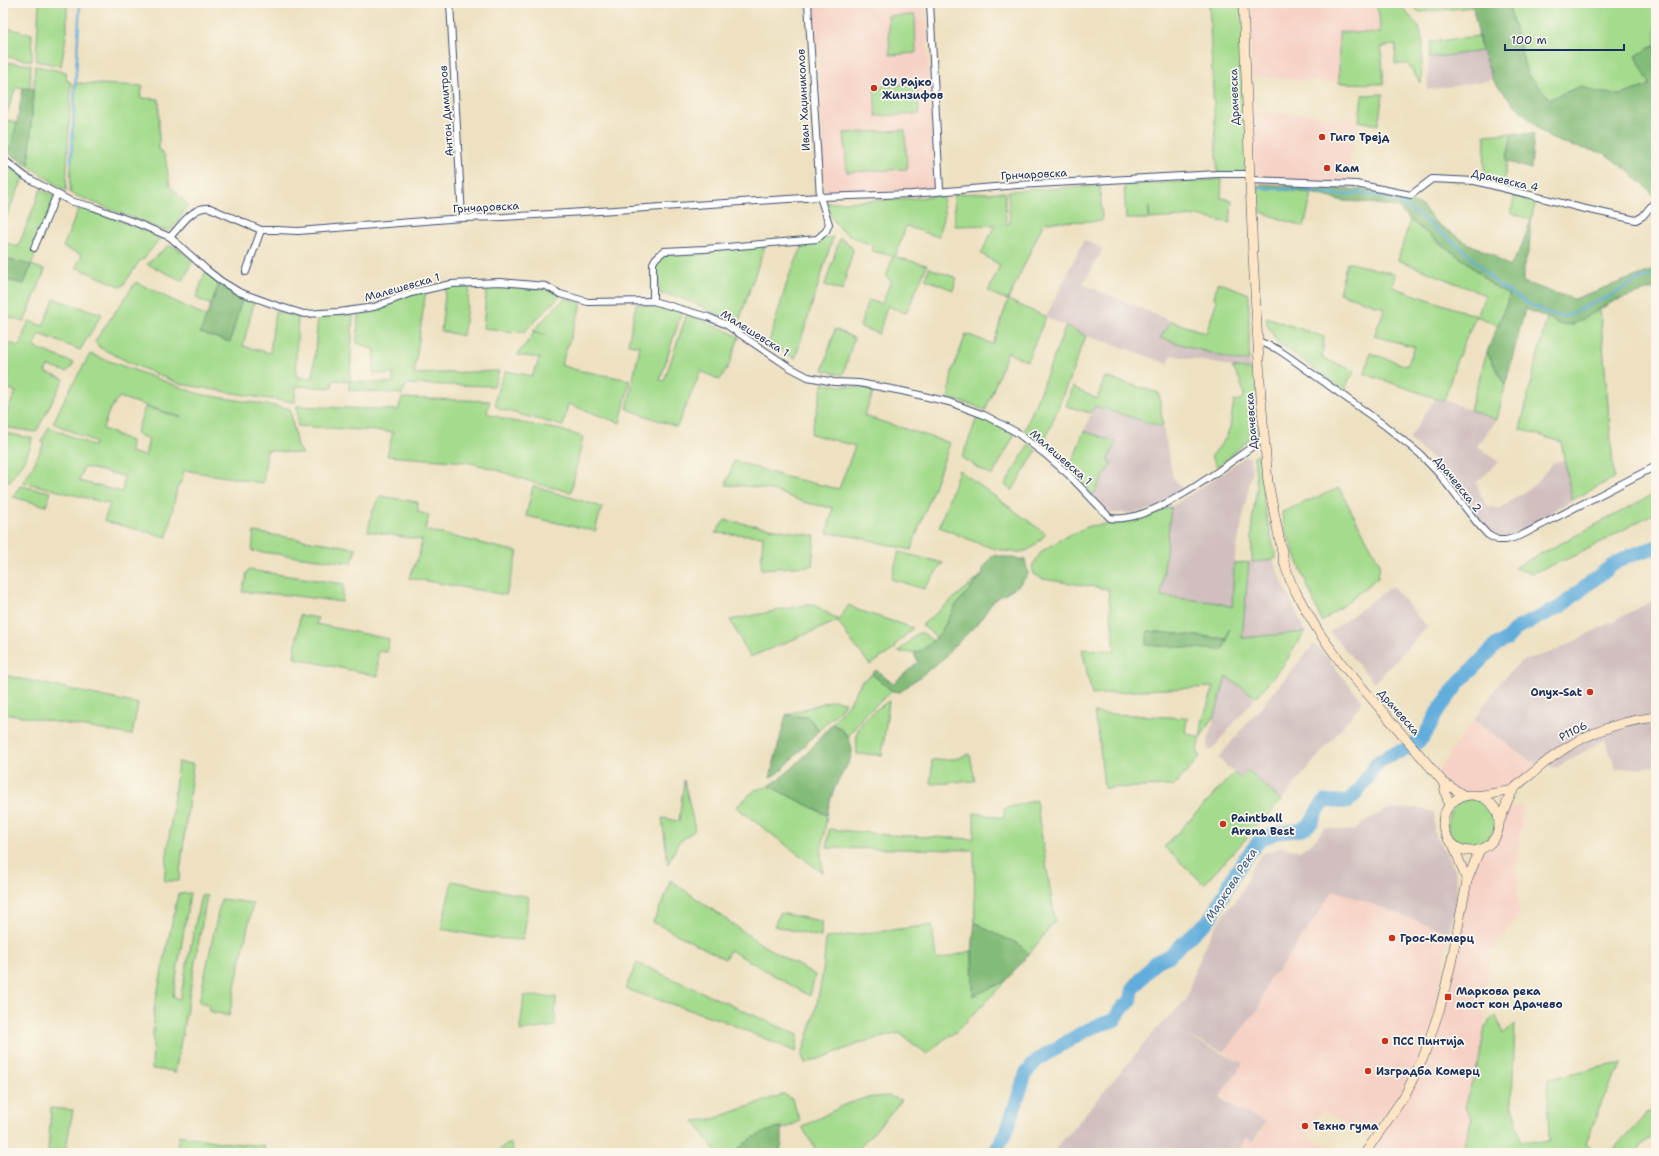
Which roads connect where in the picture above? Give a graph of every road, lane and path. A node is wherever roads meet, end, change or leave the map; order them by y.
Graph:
1 (450, 3) edge
2 (808, 3) edge
3 (930, 3) edge
4 (1243, 3) edge
5 (3, 159) edge
6 (1250, 177) junction
7 (940, 190) junction
8 (57, 194) junction
9 (820, 197) junction
10 (1656, 200) edge
11 (462, 218) junction
12 (262, 230) junction
13 (170, 237) junction
14 (34, 248) dead end
15 (246, 272) dead end
16 (653, 301) junction
17 (1258, 341) junction
18 (1264, 438) junction
19 (1656, 466) edge
20 (1656, 716) edge
21 (1443, 782) junction
22 (1514, 790) junction
23 (1465, 796) junction
24 (1477, 796) junction
25 (1449, 806) junction
26 (1499, 823) junction
27 (1453, 844) junction
28 (1480, 849) junction
29 (1467, 881) junction
30 (1365, 1153) edge

1 - 11 street, Антон Димитров
2 - 9 street, Иван Хаџиниколов
3 - 7 street
4 - 6 main road, Драчевска
5 - 8 street, Малешевска 1
6 - 7 street, Грнчаровска
6 - 10 street, Драчевска 4
6 - 17 main road, Драчевска
7 - 9 street, Грнчаровска
8 - 13 street, Малешевска 1
8 - 14 street
9 - 11 street, Грнчаровска
9 - 16 street
11 - 12 street, Грнчаровска
12 - 13 street, Грнчаровска
12 - 15 street
13 - 16 street, Малешевска 1
16 - 18 street, Малешевска 1
17 - 18 main road, Драчевска
17 - 19 street, Драчевска 2
18 - 21 main road, Драчевска
20 - 22 main road, P1106
21 - 23 main road, Драчевска
21 - 25 main road, Драчевска
22 - 24 main road
22 - 26 main road
23 - 24 main road
23 - 25 main road
24 - 26 main road
25 - 27 main road
26 - 28 main road
27 - 28 main road
27 - 29 main road
28 - 29 main road
29 - 30 main road

